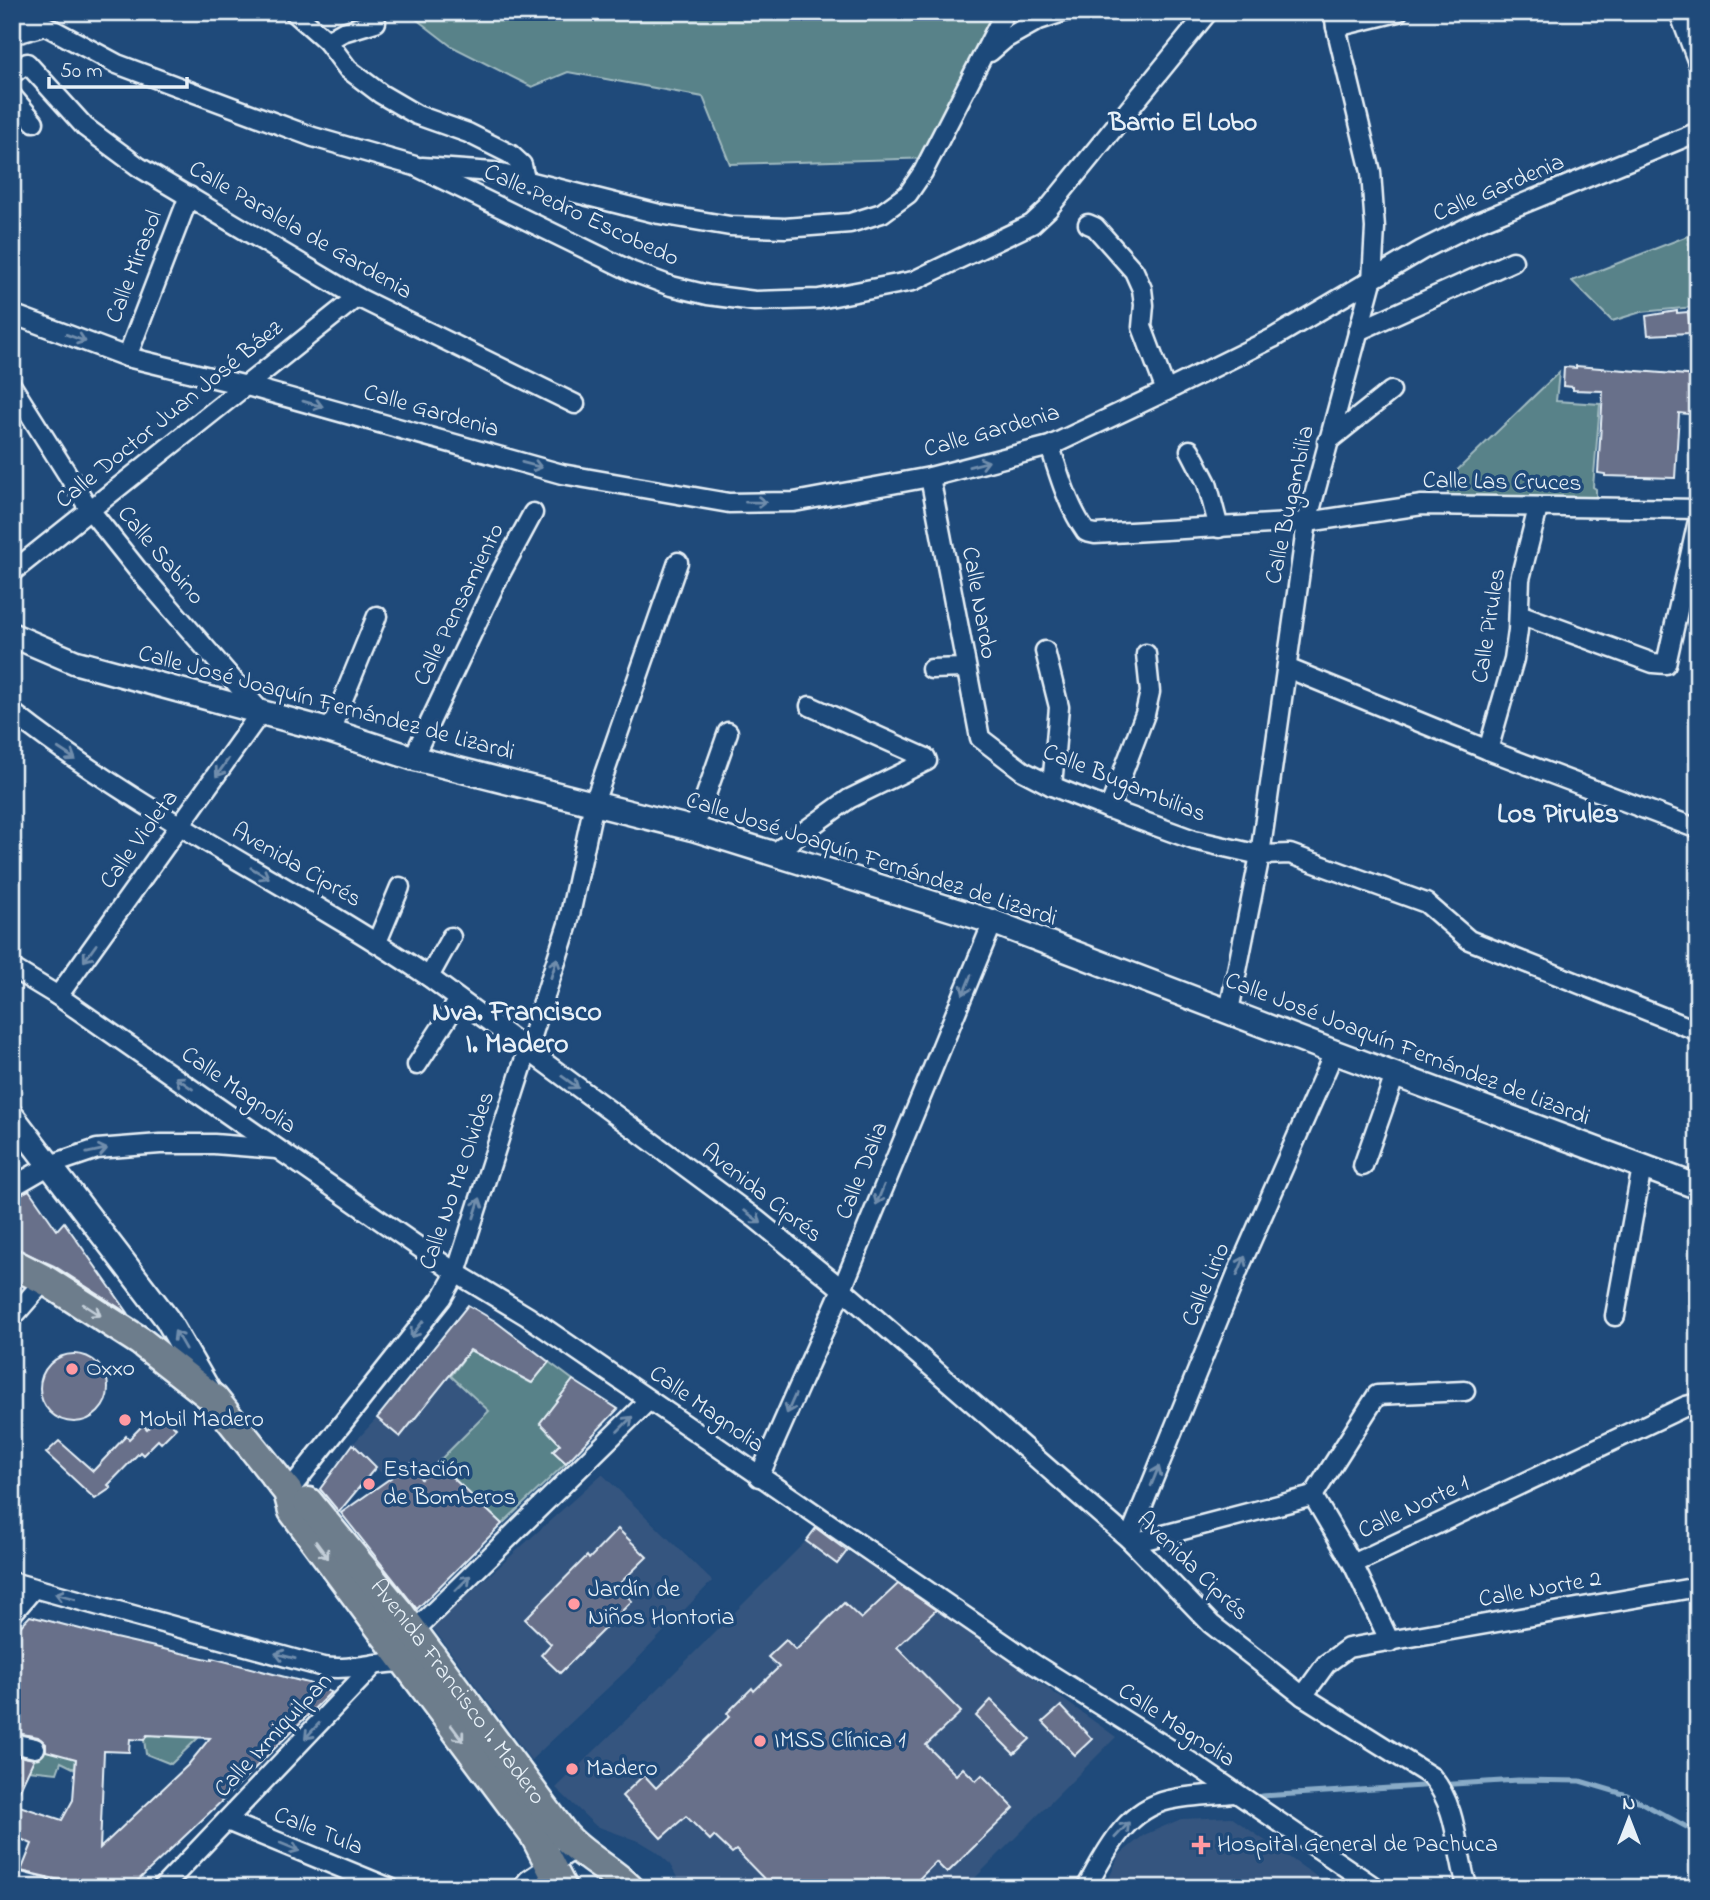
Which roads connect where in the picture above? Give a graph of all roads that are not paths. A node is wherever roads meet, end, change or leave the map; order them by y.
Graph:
1 (20, 12) edge
2 (295, 12) edge
3 (1005, 12) edge
4 (1063, 12) edge
5 (1208, 12) edge
6 (1398, 12) edge
7 (1679, 12) edge
8 (1039, 16) edge
9 (1335, 20) edge
10 (376, 22) dead end
11 (44, 26) junction
12 (12, 35) edge
13 (327, 41) junction
14 (982, 60) junction
15 (1698, 63) edge
16 (20, 68) edge
17 (12, 96) edge
18 (34, 121) dead end
19 (1698, 132) edge
20 (415, 166) junction
21 (525, 180) junction
22 (189, 196) junction
23 (1088, 224) dead end
24 (1513, 261) dead end
25 (1371, 281) junction
26 (357, 297) junction
27 (12, 314) edge
28 (1358, 331) junction
29 (127, 357) junction
30 (12, 386) edge
31 (247, 386) junction
32 (1166, 391) junction
33 (1391, 391) dead end
34 (575, 404) dead end
35 (1327, 442) junction
36 (1049, 446) junction
37 (1190, 450) dead end
38 (930, 477) junction
39 (1538, 509) junction
40 (1698, 509) edge
41 (90, 510) junction
42 (533, 513) dead end
43 (1307, 522) junction
44 (1697, 525) edge
45 (1219, 528) junction
46 (678, 562) dead end
47 (12, 572) edge
48 (1519, 614) junction
49 (377, 616) dead end
50 (12, 635) edge
51 (1045, 651) dead end
52 (1146, 654) dead end
53 (965, 668) junction
54 (1287, 668) junction
55 (931, 669) dead end
56 (810, 706) dead end
57 (12, 712) edge
58 (261, 712) junction
59 (330, 731) junction
60 (728, 732) dead end
61 (980, 738) joint
62 (1488, 750) junction
63 (413, 758) junction
64 (1052, 786) junction
65 (594, 803) junction
66 (1109, 809) junction
67 (181, 826) junction
68 (694, 829) junction
69 (1698, 830) edge
70 (774, 853) junction
71 (1260, 855) junction
72 (400, 887) dead end
73 (993, 922) junction
74 (451, 937) dead end
75 (377, 942) junction
76 (12, 968) edge
77 (429, 977) junction
78 (58, 996) junction
79 (459, 1000) junction
80 (1229, 1011) junction
81 (1698, 1031) edge
82 (527, 1051) junction
83 (1334, 1052) junction
84 (417, 1065) dead end
85 (1395, 1075) junction
86 (12, 1116) edge
87 (276, 1149) junction
88 (50, 1165) junction
89 (1363, 1166) dead end
90 (1642, 1167) junction
91 (12, 1187) edge
92 (1698, 1188) edge
93 (12, 1263) edge
94 (456, 1273) junction
95 (45, 1280) junction
96 (842, 1289) junction
97 (1615, 1317) dead end
98 (12, 1318) edge
99 (1465, 1391) dead end
100 (214, 1399) junction
101 (648, 1401) junction
102 (1698, 1403) edge
103 (760, 1477) junction
104 (288, 1492) junction
105 (1313, 1496) junction
106 (1131, 1541) junction
107 (1353, 1564) junction
108 (12, 1582) edge
109 (1698, 1587) edge
110 (34, 1588) junction
111 (12, 1614) edge
112 (399, 1626) junction
113 (1390, 1642) junction
114 (404, 1662) junction
115 (375, 1664) junction
116 (440, 1667) junction
117 (1303, 1696) junction
118 (12, 1743) edge
119 (35, 1748) dead end
120 (1234, 1793) junction
121 (227, 1821) junction
122 (576, 1848) junction
123 (557, 1877) edge
124 (12, 1880) edge
125 (42, 1888) edge
126 (162, 1888) edge
127 (390, 1888) edge
128 (522, 1888) edge
129 (629, 1888) edge
130 (1086, 1888) edge
131 (1376, 1888) edge
132 (1469, 1888) edge

1 - 11 street, Calle Pedro Escobedo
2 - 13 street
3 - 14 street
4 - 8 street
5 - 20 street, Calle Pedro Escobedo
6 - 9 street
7 - 15 street
8 - 14 street
9 - 25 street, Calle Bugambilia
10 - 13 street
11 - 12 street
11 - 20 street, Calle Pedro Escobedo
13 - 21 street
14 - 21 street
16 - 22 street, Calle Paralela de Gardenia
17 - 18 street
19 - 25 street, Calle Gardenia
20 - 21 street
22 - 26 street, Calle Paralela de Gardenia
22 - 29 street, Calle Mirasol
23 - 32 street
24 - 28 street
25 - 28 street, Calle Bugambilia
25 - 32 street, Calle Gardenia
26 - 31 street, Calle Doctor Juan José Báez
26 - 34 street, Calle Paralela de Gardenia
27 -> 29 street, Calle Gardenia
28 - 35 street, Calle Bugambilia
29 - 31 street, Calle Gardenia
30 - 41 street, Calle Sabino
31 -> 38 street, Calle Gardenia
31 - 41 street, Calle Doctor Juan José Báez
32 - 36 street, Calle Gardenia
33 - 35 street
35 - 43 street, Calle Bugambilia
38 -> 36 street, Calle Gardenia
36 - 45 street, Calle Las Cruces
37 - 45 street
38 - 53 street, Calle Nardo
39 - 40 street, Calle Las Cruces
39 - 43 street, Calle Las Cruces
39 - 48 street, Calle Pirules
41 - 47 street, Calle Doctor Juan José Báez
41 - 58 street, Calle Sabino
42 - 63 street, Calle Pensamiento
43 - 45 street, Calle Las Cruces
43 - 54 street, Calle Bugambilia
44 - 48 street
46 - 65 street, Calle No Me Olvides
48 - 62 street, Calle Pirules
49 - 59 street
50 - 58 street, Calle José Joaquín Fernández de Lizardi
51 - 64 street
52 - 66 street
53 - 55 street
53 - 61 street, Calle Nardo
54 - 62 street
54 - 71 street, Calle Bugambilia
56 - 70 street
57 -> 67 street, Avenida Ciprés
58 - 59 street, Calle José Joaquín Fernández de Lizardi
58 -> 67 street, Calle Violeta
59 - 63 street, Calle José Joaquín Fernández de Lizardi
60 - 68 street
61 - 64 street, Calle Bugambilias
62 - 69 street
63 - 65 street, Calle José Joaquín Fernández de Lizardi
64 - 66 street, Calle Bugambilias
65 - 68 street, Calle José Joaquín Fernández de Lizardi
82 -> 65 street, Calle No Me Olvides
66 - 71 street, Calle Bugambilias
67 -> 75 street, Avenida Ciprés
67 -> 78 street, Calle Violeta
68 - 70 street, Calle José Joaquín Fernández de Lizardi
70 - 73 street, Calle José Joaquín Fernández de Lizardi
71 - 80 street, Calle Bugambilia
71 - 81 street, Calle Bugambilias
72 - 75 street
73 - 80 street, Calle José Joaquín Fernández de Lizardi
73 -> 96 street, Calle Dalia
74 - 77 street
75 - 77 street, Avenida Ciprés
76 - 78 street, Calle Magnolia
77 - 79 street, Avenida Ciprés
87 -> 78 street, Calle Magnolia
79 - 82 street, Avenida Ciprés
79 - 84 street
80 - 83 street, Calle José Joaquín Fernández de Lizardi
94 -> 82 street, Calle No Me Olvides
82 -> 96 street, Avenida Ciprés
83 - 85 street, Calle José Joaquín Fernández de Lizardi
106 -> 83 street, Calle Lirio
85 - 89 street
85 - 90 street, Calle José Joaquín Fernández de Lizardi
86 - 88 street
88 -> 87 street
87 - 94 street, Calle Magnolia
88 - 91 street
100 -> 88 street
90 - 92 street, Calle José Joaquín Fernández de Lizardi
90 - 97 street
93 - 95 main road, Avenida Francisco I. Madero
94 - 101 street, Calle Magnolia
94 -> 104 street, Calle No Me Olvides
95 - 98 street
95 -> 100 main road, Avenida Francisco I. Madero
96 -> 103 street, Calle Dalia
96 - 106 street, Avenida Ciprés
99 - 105 street
100 - 104 main road, Avenida Francisco I. Madero
101 - 103 street, Calle Magnolia
112 -> 101 street
102 - 107 street, Calle Norte 1
103 - 120 street, Calle Magnolia
104 - 112 main road, Avenida Francisco I. Madero
105 - 106 street
105 - 107 street, Calle Norte 1
106 - 117 street, Avenida Ciprés
107 - 113 street
108 - 110 street
109 - 113 street, Calle Norte 2
110 - 111 street
115 -> 110 street
112 - 114 main road, Avenida Francisco I. Madero
112 - 116 main road, Avenida Francisco I. Madero
113 - 117 street, Calle Norte 2
114 - 115 street
114 - 116 street
114 -> 123 main road, Avenida Francisco I. Madero
115 -> 121 street, Calle Ixmiquilpan
116 - 122 main road, Avenida Francisco I. Madero
117 - 132 street, Avenida Ciprés
118 - 119 street
130 -> 120 street
120 - 131 street, Calle Magnolia
121 - 126 street, Calle Ixmiquilpan
121 -> 127 street, Calle Tula
122 - 123 street
122 - 129 main road, Avenida Francisco I. Madero
123 - 128 street
124 - 125 street

